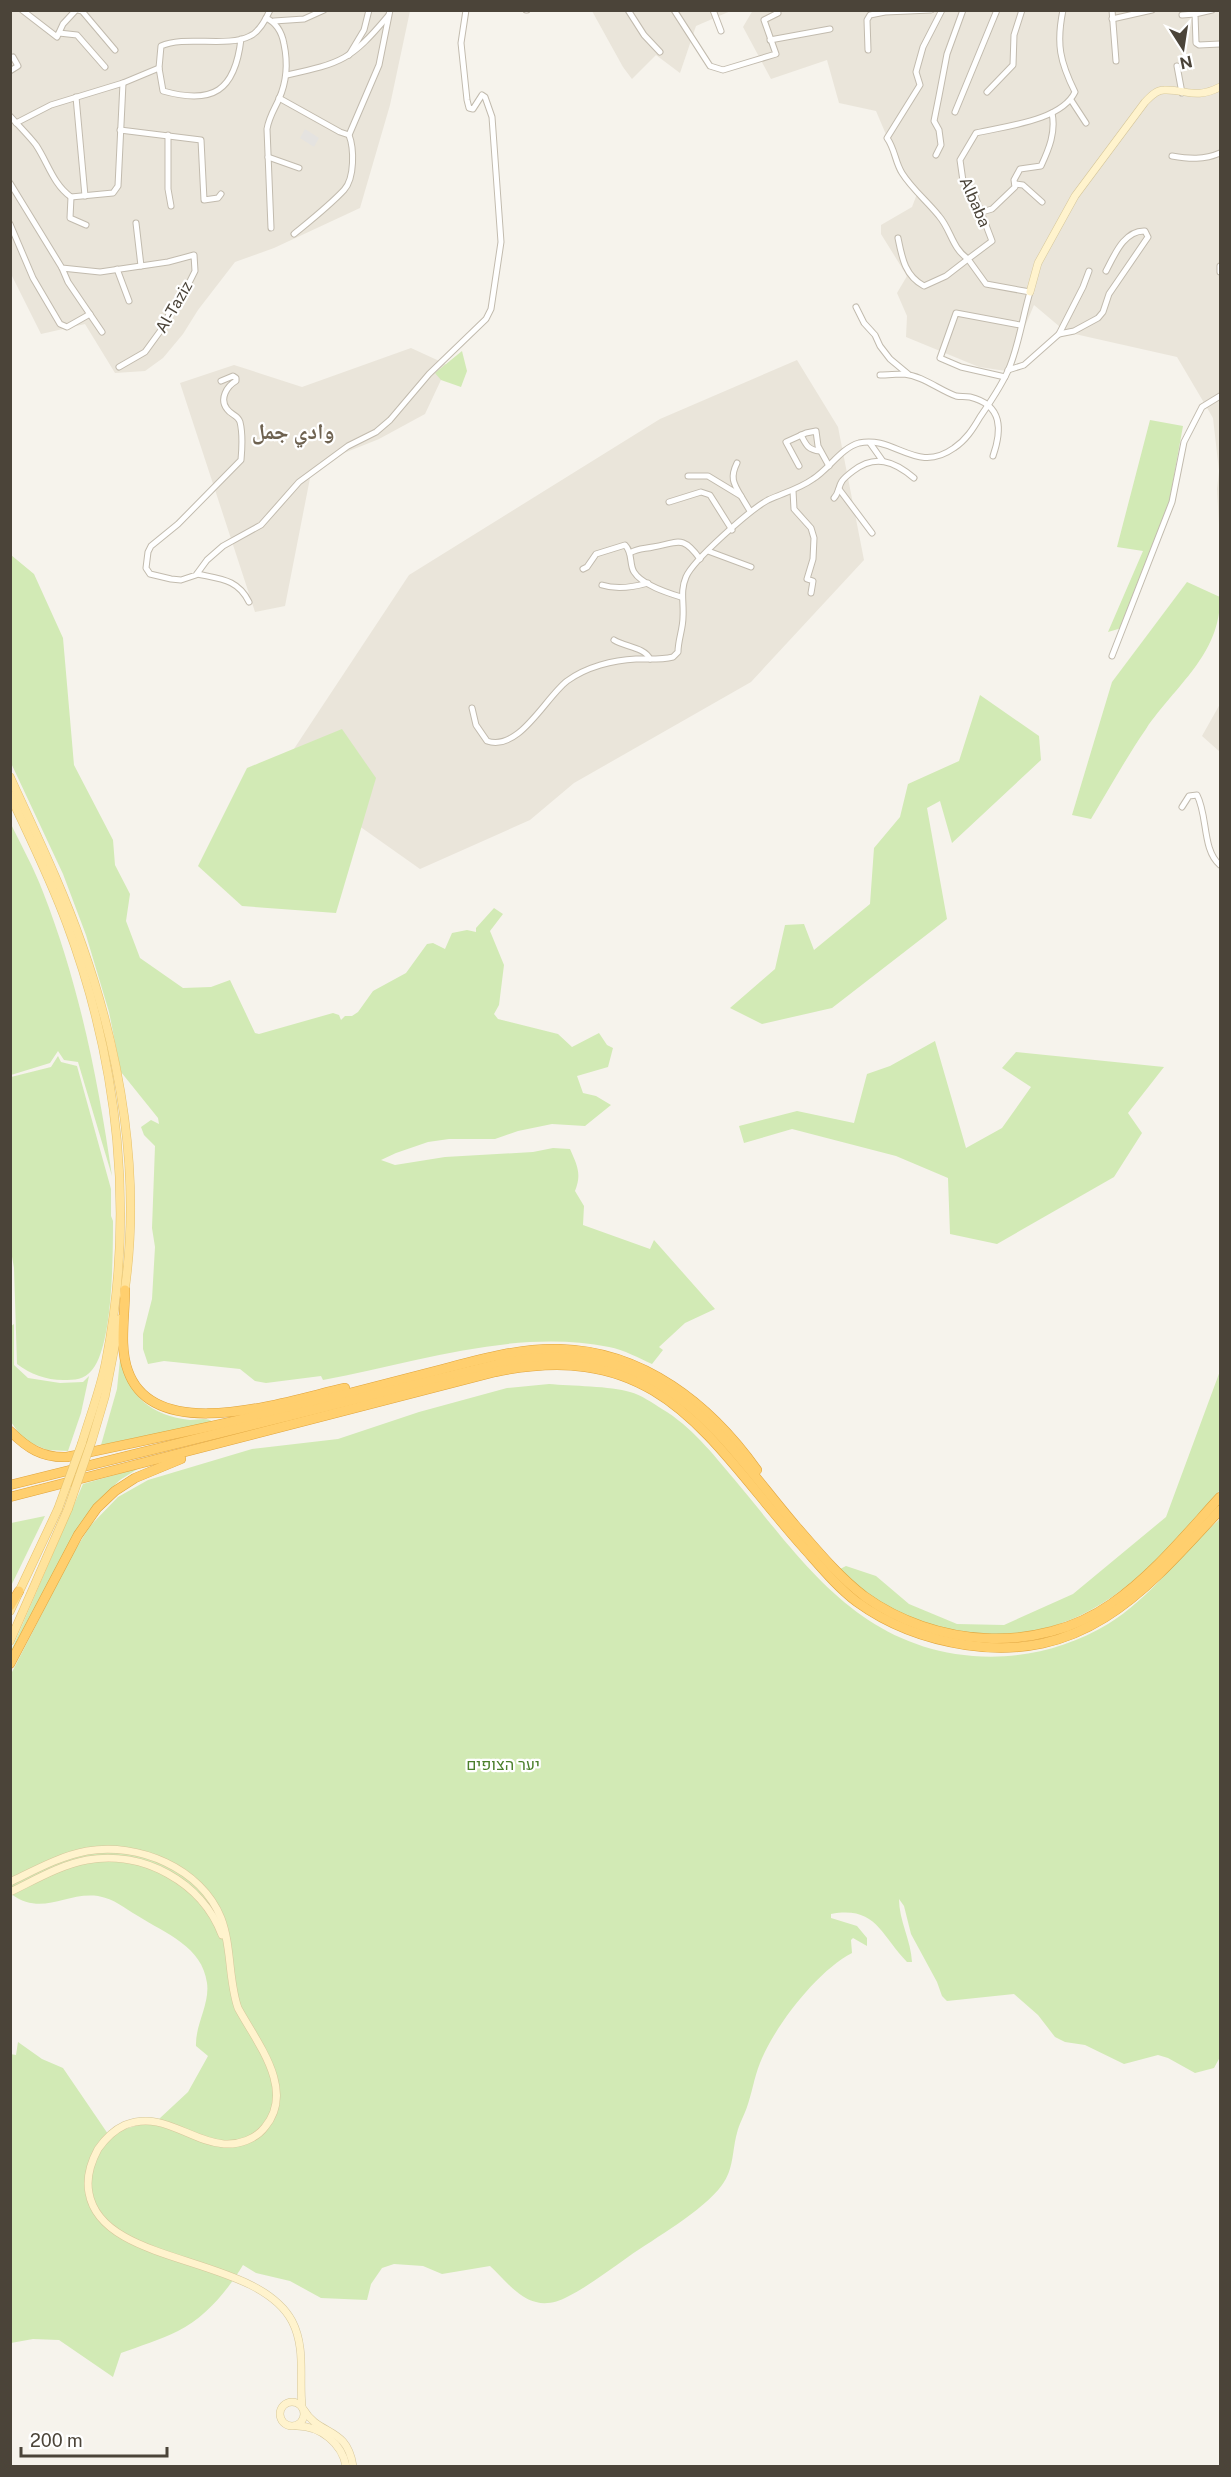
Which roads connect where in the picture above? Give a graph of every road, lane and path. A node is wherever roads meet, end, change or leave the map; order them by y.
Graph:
1 (22, 10) edge
2 (77, 10) edge
3 (270, 10) edge
4 (324, 10) edge
5 (369, 10) edge
6 (466, 10) edge
7 (628, 10) edge
8 (674, 10) edge
9 (713, 10) edge
10 (777, 10) edge
11 (931, 10) edge
12 (942, 10) edge
13 (963, 10) edge
14 (998, 10) edge
15 (1022, 10) edge
16 (1063, 10) edge
17 (1112, 10) edge
18 (1152, 10) edge
19 (1212, 10) edge
20 (390, 13) edge
21 (1196, 14) junction
22 (1182, 15) dead end
23 (266, 18) junction
24 (1112, 20) junction
25 (274, 21) junction
26 (830, 29) dead end
27 (721, 31) dead end
28 (59, 33) junction
29 (241, 39) junction
30 (770, 40) junction
31 (1221, 44) edge
32 (115, 50) dead end
33 (868, 50) dead end
34 (660, 52) dead end
35 (14, 57) dead end
36 (347, 57) junction
37 (1116, 61) dead end
38 (1177, 66) dead end
39 (105, 67) dead end
40 (159, 68) junction
41 (10, 71) edge
42 (287, 75) junction
43 (123, 83) junction
44 (1221, 87) edge
45 (987, 92) dead end
46 (1182, 93) junction
47 (76, 97) junction
48 (279, 98) junction
49 (1071, 100) junction
50 (955, 112) dead end
51 (1052, 113) junction
52 (10, 116) edge
53 (16, 123) junction
54 (1086, 123) dead end
55 (120, 130) junction
56 (168, 135) junction
57 (349, 135) junction
58 (1221, 153) edge
59 (936, 155) dead end
60 (1172, 156) dead end
61 (268, 157) junction
62 (299, 168) dead end
63 (10, 183) edge
64 (1015, 184) junction
65 (221, 194) dead end
66 (85, 196) junction
67 (71, 197) junction
68 (1042, 202) dead end
69 (171, 206) dead end
70 (982, 212) junction
71 (136, 223) dead end
72 (10, 224) edge
73 (86, 225) dead end
74 (271, 228) dead end
75 (294, 234) dead end
76 (898, 238) dead end
77 (968, 259) junction
78 (141, 266) junction
79 (1221, 266) edge
80 (62, 268) junction
81 (117, 269) junction
82 (1106, 271) dead end
83 (1089, 272) dead end
84 (1221, 272) edge
85 (1030, 292) junction
86 (129, 301) dead end
87 (856, 307) dead end
88 (90, 314) junction
89 (1020, 325) junction
90 (102, 332) dead end
91 (1059, 333) junction
92 (118, 367) dead end
93 (1008, 370) junction
94 (880, 375) dead end
95 (909, 375) junction
96 (1005, 377) junction
97 (221, 381) dead end
98 (1221, 396) edge
99 (988, 406) junction
100 (801, 435) junction
101 (870, 443) junction
102 (820, 451) junction
103 (993, 456) dead end
104 (882, 460) junction
105 (737, 463) dead end
106 (799, 466) dead end
107 (829, 466) junction
108 (688, 476) dead end
109 (914, 478) dead end
110 (839, 489) junction
111 (793, 491) junction
112 (741, 496) junction
113 (834, 498) dead end
114 (669, 502) dead end
115 (750, 511) junction
116 (732, 530) junction
117 (872, 533) dead end
118 (708, 551) junction
119 (630, 553) junction
120 (700, 559) junction
121 (751, 567) dead end
122 (583, 569) dead end
123 (197, 574) junction
124 (648, 583) junction
125 (602, 585) dead end
126 (811, 593) dead end
127 (681, 597) junction
128 (249, 602) dead end
129 (614, 640) dead end
130 (1112, 656) dead end
131 (650, 659) junction
132 (472, 708) dead end
133 (10, 777) edge
134 (10, 795) edge
135 (1182, 807) dead end
136 (1221, 865) edge
137 (125, 1290) junction
138 (453, 1366) junction
139 (10, 1431) edge
140 (228, 1442) junction
141 (10, 1485) edge
142 (10, 1497) edge
143 (1221, 1497) edge
144 (1221, 1510) edge
145 (795, 1525) junction
146 (19, 1591) junction
147 (10, 1606) edge
148 (10, 1611) edge
149 (10, 1641) edge
150 (10, 1664) edge
151 (10, 1882) edge
152 (10, 1892) edge
153 (228, 1958) junction
154 (301, 2369) junction
155 (285, 2404) junction
156 (303, 2408) junction
157 (295, 2426) junction
158 (346, 2466) edge
159 (353, 2466) edge

1 - 28 street
2 - 28 street
2 - 32 street
3 - 23 street
4 - 25 street
5 - 36 street
6 - 123 street
7 - 34 street
8 - 30 street
9 - 27 street
10 - 30 street
11 - 33 street
12 - 77 street
13 - 59 street
14 - 50 street
15 - 45 street
16 - 49 street
17 - 24 street
18 - 24 street
19 - 21 street
20 - 36 street
20 - 57 street
21 - 22 street
21 - 31 street
23 - 25 street
23 - 29 street
24 - 37 street
25 - 42 street
26 - 30 street
28 - 39 street
29 - 40 street
29 - 40 street
35 - 41 street
36 - 42 street
38 - 46 street
40 - 43 street
42 - 48 street
43 - 47 street
43 - 55 street
44 - 46 street
46 - 85 street
47 - 53 street
47 - 66 street
48 - 57 street
48 - 61 street
49 - 51 street, Albaba
49 - 54 street
51 - 64 street
51 - 70 street, Albaba
52 - 53 street
53 - 67 street
55 - 56 street
55 - 66 street
56 - 65 street
56 - 69 street
57 - 75 street
58 - 60 street
61 - 62 street
61 - 74 street
63 - 80 street
64 - 68 street
64 - 70 street
66 - 67 street
67 - 73 street
70 - 77 street, Albaba
71 - 78 street
72 - 88 street
76 - 77 street
77 - 85 street
78 - 81 street, Al-Taziz
78 - 92 street, Al-Taziz
79 - 84 street
80 - 81 street, Al-Taziz
80 - 88 street
81 - 86 street
82 - 91 street
83 - 91 street
85 - 89 street
87 - 95 street
88 - 90 street
89 - 93 street
89 - 96 street
91 - 93 street
93 - 96 street
94 - 95 street
95 - 99 street
96 - 99 street
97 - 123 street
98 - 130 street
99 - 101 street
99 - 103 street
100 - 102 street
100 - 102 street
100 - 106 street
101 - 104 street
101 - 107 street
102 - 107 street
104 - 109 street
104 - 110 street
105 - 112 street
107 - 111 street
108 - 112 street
110 - 113 street
110 - 117 street
111 - 115 street
111 - 126 street
112 - 115 street
114 - 116 street
115 - 116 street
116 - 118 street
118 - 120 street
118 - 121 street
119 - 120 street
119 - 122 street
119 - 124 street
120 - 127 street
123 - 128 street
124 - 125 street
124 - 127 street
127 - 131 street
129 - 131 street
131 - 132 street
133 - 137 main road
134 - 146 main road, bridge
135 - 136 street
137 - 138 highway
137 - 149 main road, bridge
138 - 139 highway
138 - 145 highway
140 - 142 highway
140 - 144 highway
140 - 150 highway
141 - 145 highway
143 - 145 highway
146 - 147 highway
146 - 148 main road
151 - 153 street
152 - 153 street
153 - 154 street
154 - 155 street
154 - 156 street
155 - 156 street
155 - 157 street
156 - 157 street
156 - 159 street
157 - 158 street

